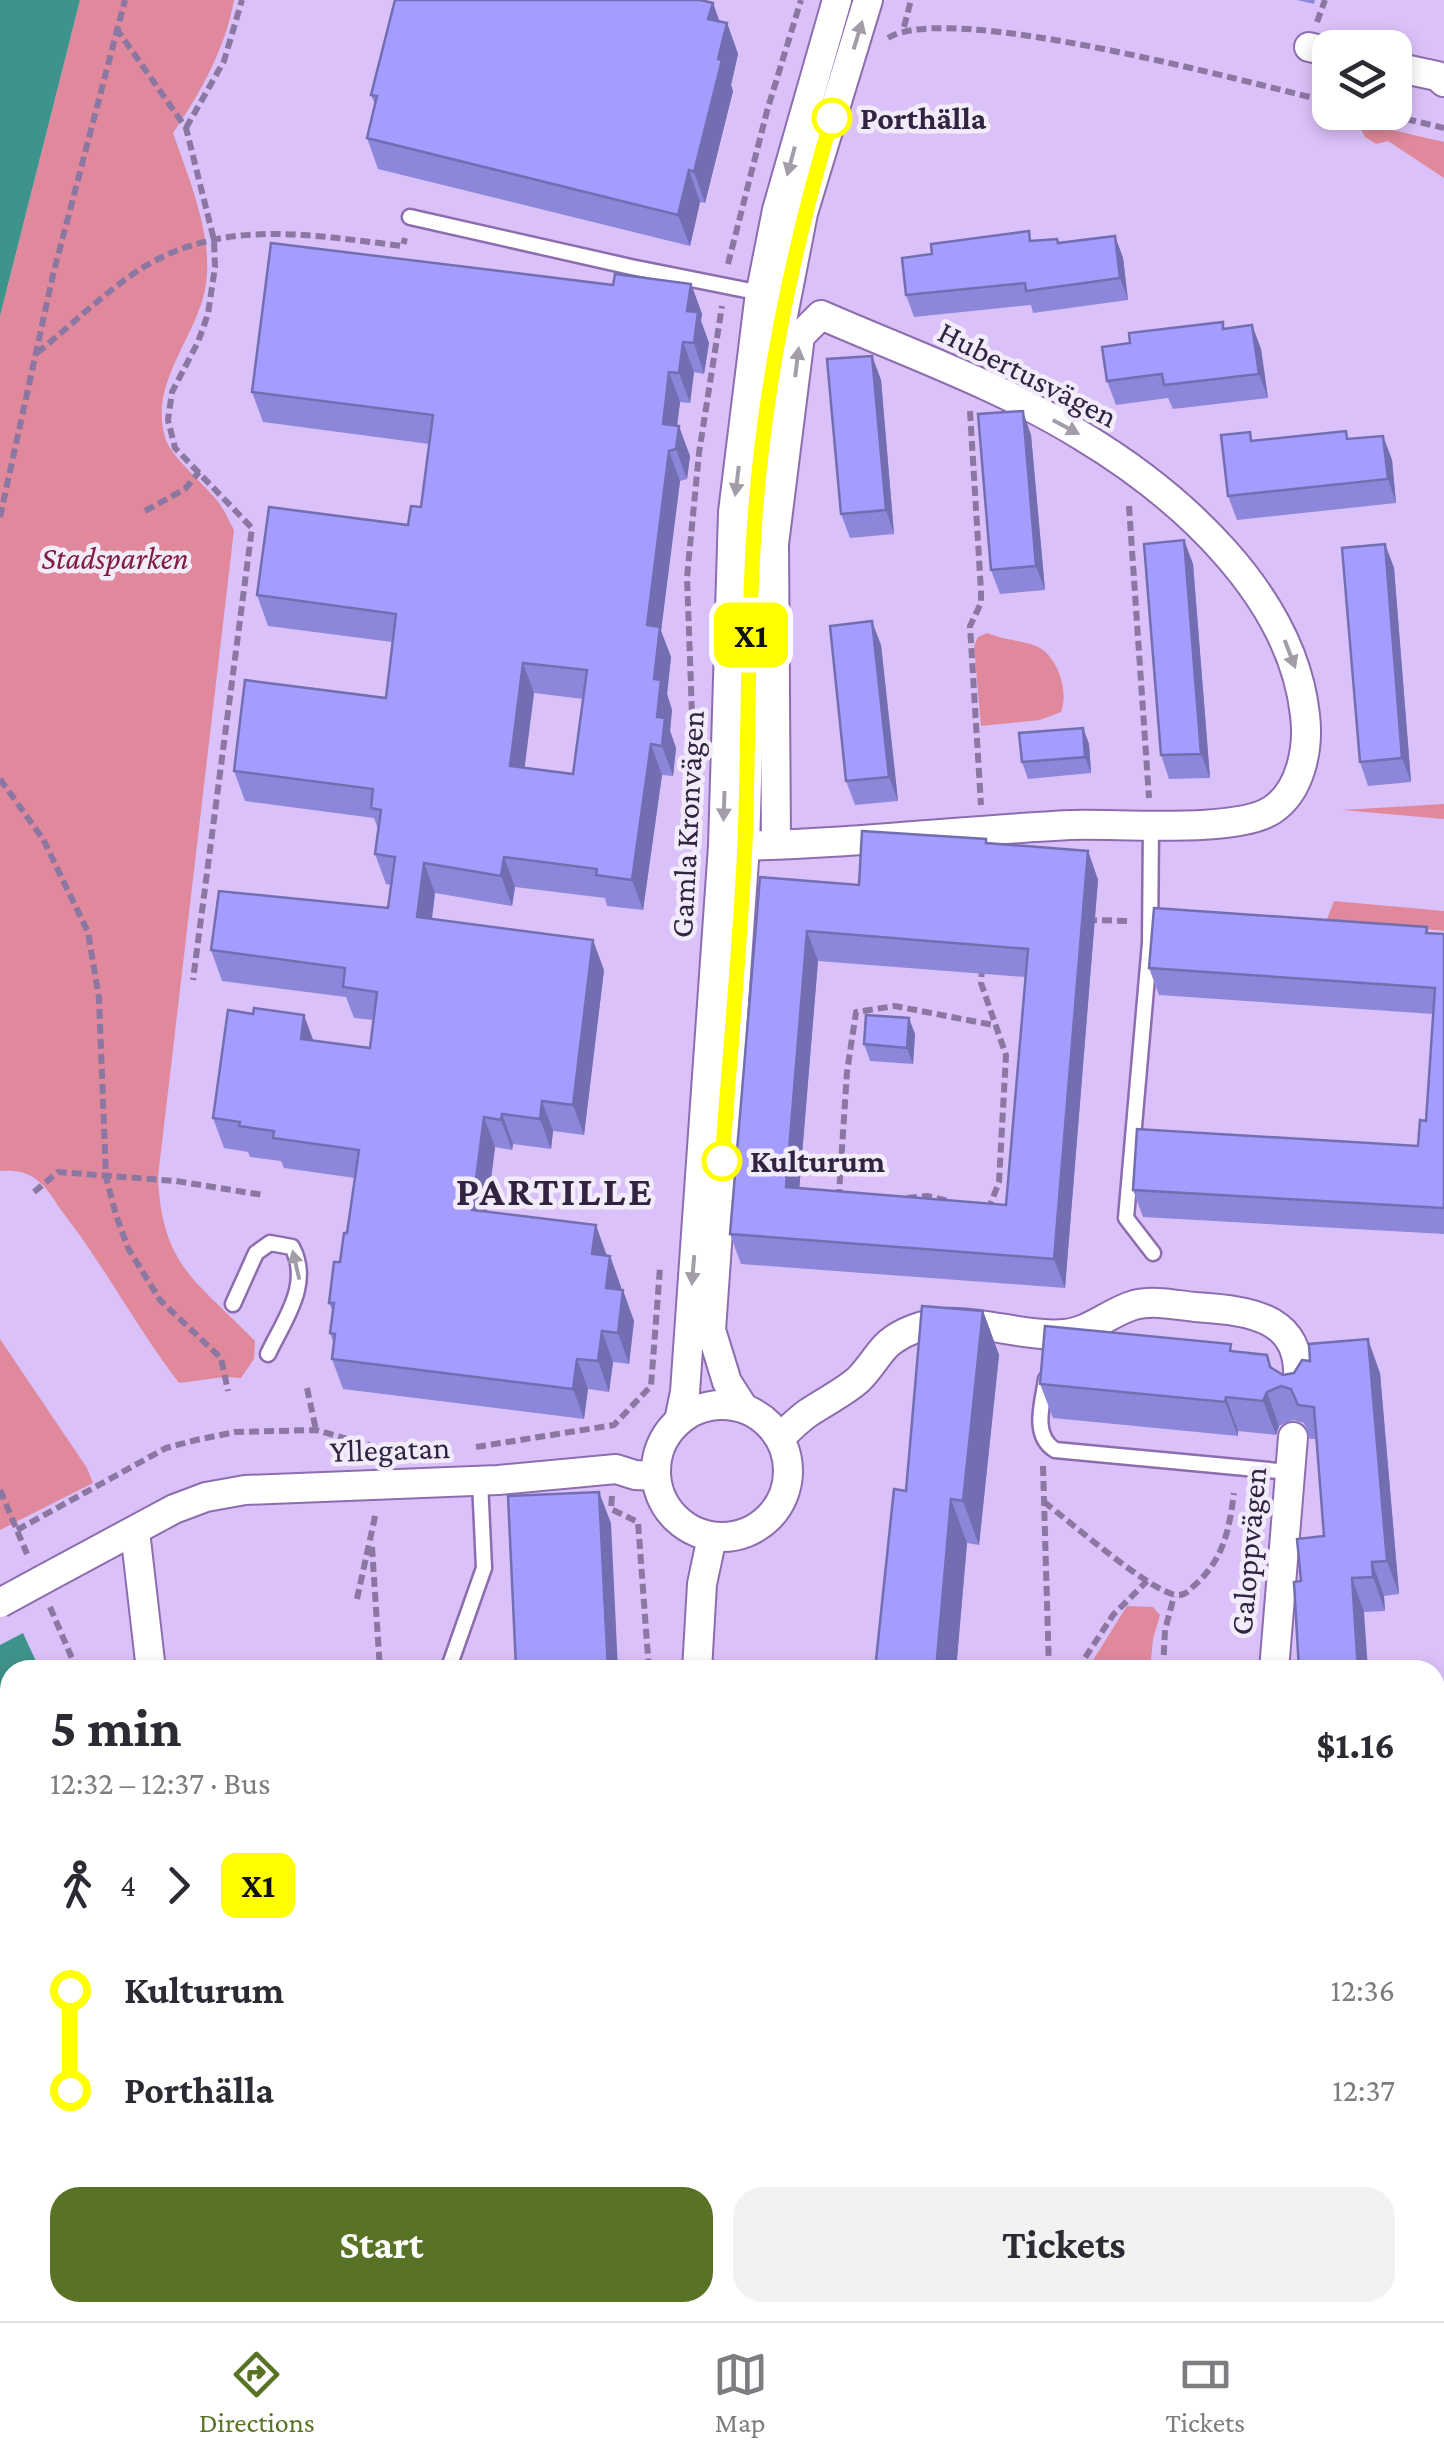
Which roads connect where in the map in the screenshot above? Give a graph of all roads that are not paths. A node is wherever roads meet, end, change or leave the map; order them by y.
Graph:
1 (837, 0) edge
2 (868, 0) edge
3 (1412, 71) edge
4 (1442, 77) edge
5 (410, 217) road end
6 (773, 295) junction
7 (1151, 824) junction
8 (776, 843) junction
9 (734, 846) junction
10 (1153, 1252) dead end
11 (233, 1304) dead end
12 (268, 1354) dead end
13 (1047, 1370) edge
14 (1298, 1392) edge
15 (743, 1407) junction
16 (679, 1421) junction
17 (1293, 1437) edge
18 (780, 1438) junction
19 (1290, 1472) junction
20 (656, 1476) junction
21 (480, 1481) junction
22 (135, 1532) junction
23 (712, 1537) junction
24 (0, 1603) edge
25 (149, 1660) edge
26 (452, 1660) edge
27 (698, 1660) edge
28 (1275, 1660) edge

1 -> 6 street, Gamla Kronvägen
6 -> 2 street, Gamla Kronvägen
3 - 4 street
5 - 6 lane
6 - 9 street, Gamla Kronvägen
7 - 8 street, Hubertusvägen
8 -> 7 street, Hubertusvägen
7 - 10 lane
8 - 9 street, Hubertusvägen
9 - 15 street, Gamla Kronvägen
9 -> 16 street, Gamla Kronvägen
12 -> 11 lane
13 - 19 lane
14 - 18 street
15 - 16 street
15 - 18 street
16 - 20 street
17 - 19 street, Galoppvägen
18 - 23 street
19 - 28 street, Galoppvägen
20 - 21 street, Yllegatan
20 - 23 street
21 - 22 street, Yllegatan
21 - 26 lane
22 - 24 street, Yllegatan, bridge
22 - 25 street
23 - 27 street

